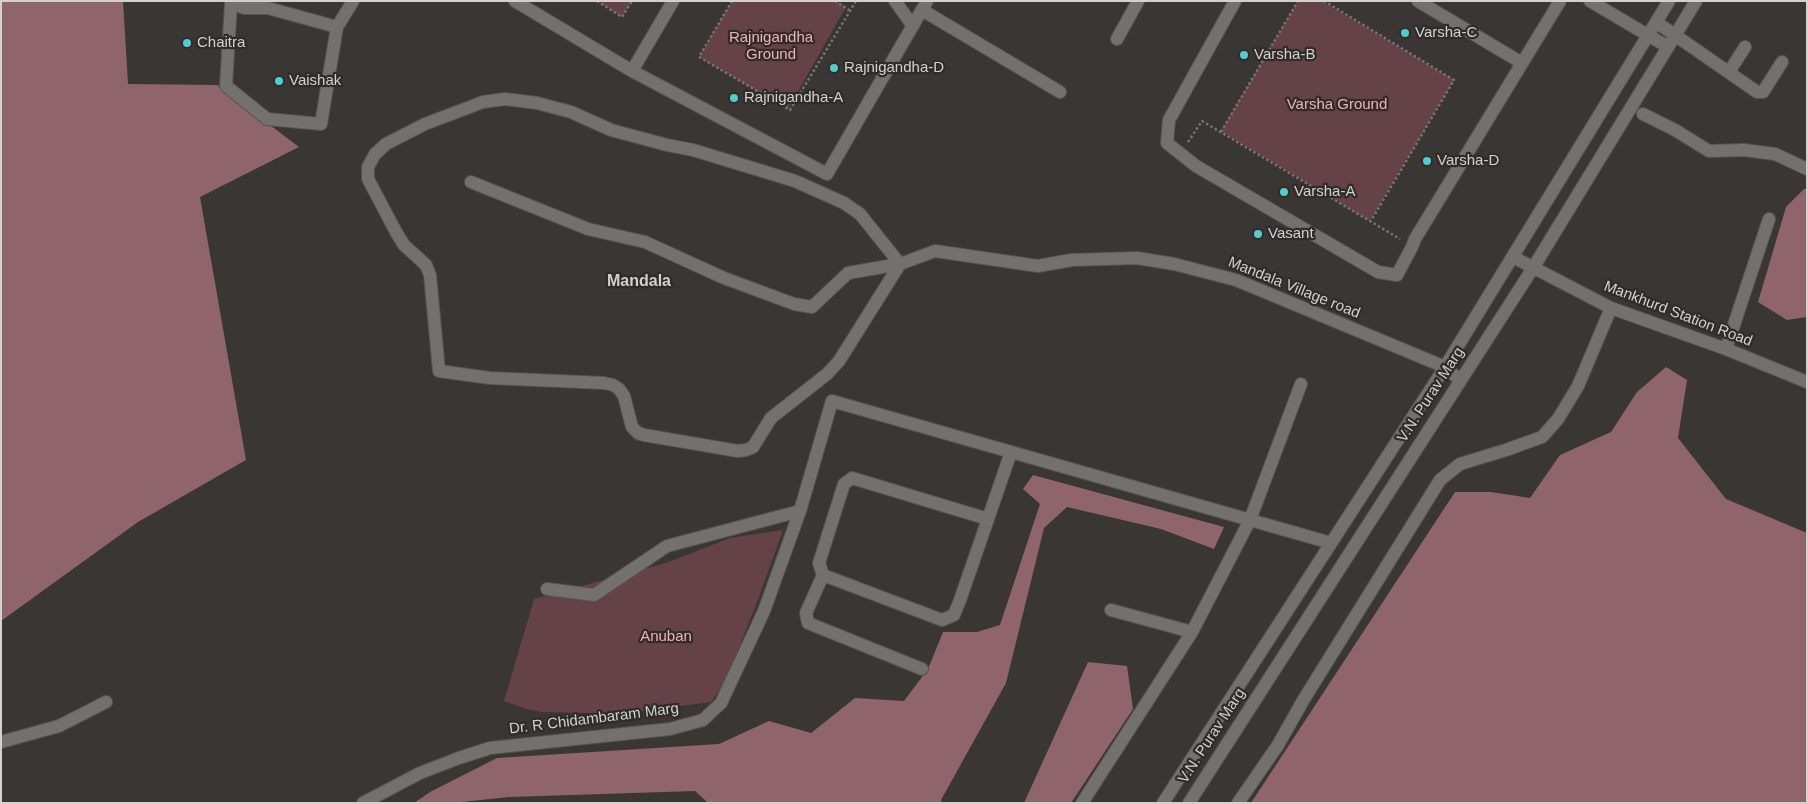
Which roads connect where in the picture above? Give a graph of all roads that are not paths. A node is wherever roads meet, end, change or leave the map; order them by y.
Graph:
1 (353, 1) edge
2 (515, 1) edge
3 (673, 1) edge
4 (895, 1) edge
5 (1138, 1) edge
6 (1235, 1) edge
7 (1418, 1) edge
8 (1560, 1) edge
9 (1590, 1) edge
10 (1669, 1) edge
11 (1696, 1) edge
12 (231, 2) edge
13 (924, 6) edge
14 (1656, 22) junction
15 (913, 26) junction
16 (337, 27) junction
17 (1648, 35) junction
18 (1675, 35) junction
19 (1117, 39) dead end
20 (1668, 47) junction
21 (1745, 47) dead end
22 (1782, 62) dead end
23 (1522, 63) junction
24 (632, 71) junction
25 (1729, 72) junction
26 (1060, 92) dead end
27 (1643, 114) dead end
28 (1807, 169) edge
29 (471, 182) dead end
30 (1769, 219) dead end
31 (1513, 257) junction
32 (900, 264) junction
33 (1533, 268) junction
34 (1612, 308) junction
35 (1726, 349) junction
36 (1446, 367) junction
37 (1460, 380) junction
38 (1807, 382) edge
39 (1301, 384) dead end
40 (1011, 452) junction
41 (800, 511) junction
42 (988, 519) junction
43 (1250, 520) junction
44 (1331, 543) junction
45 (823, 575) junction
46 (1308, 580) junction
47 (547, 589) dead end
48 (1325, 589) junction
49 (1111, 610) dead end
50 (1192, 632) junction
51 (922, 669) dead end
52 (106, 702) dead end
53 (1, 742) edge
54 (363, 803) edge
55 (1082, 803) edge
56 (1163, 803) edge
57 (1189, 803) edge
58 (1238, 803) edge

1 - 16 street
2 - 24 street
3 - 24 street
4 - 15 street
5 - 19 street
6 - 23 street
7 - 23 street
8 - 23 street
9 - 17 street
10 - 14 street, V.N. Purav Marg
11 - 18 street, V.N. Purav Marg
12 - 16 street
12 - 16 street
13 - 15 street
13 - 26 street
14 - 17 street, V.N. Purav Marg
14 - 18 street
15 - 24 street
17 - 20 street
17 - 31 street, V.N. Purav Marg
18 - 20 street, V.N. Purav Marg
18 - 25 street
20 - 33 street, V.N. Purav Marg
21 - 25 street
22 - 25 street
27 - 28 street
29 - 32 street, Mandala Village road
30 - 35 street
31 - 33 street, Mankhurd Station Road
31 - 36 street, V.N. Purav Marg
32 - 32 street
32 - 36 street, Mandala Village road
33 - 34 street, Mankhurd Station Road
33 - 37 street, V.N. Purav Marg
34 - 35 street, Mankhurd Station Road
34 - 58 street
35 - 38 street, Mankhurd Station Road
36 - 37 street, Mandala Village road
36 - 44 street, V.N. Purav Marg
37 - 48 street, V.N. Purav Marg
39 - 43 street
40 - 41 street, Dr. R Chidambaram Marg
40 - 42 street
40 - 43 street
41 - 47 street
41 - 54 street, Dr. R Chidambaram Marg
42 - 45 street
42 - 45 street
43 - 44 street
43 - 50 street
44 - 46 street, V.N. Purav Marg
45 - 51 street
46 - 48 street
46 - 56 street, V.N. Purav Marg
48 - 57 street, V.N. Purav Marg
49 - 50 street
50 - 55 street
52 - 53 street

